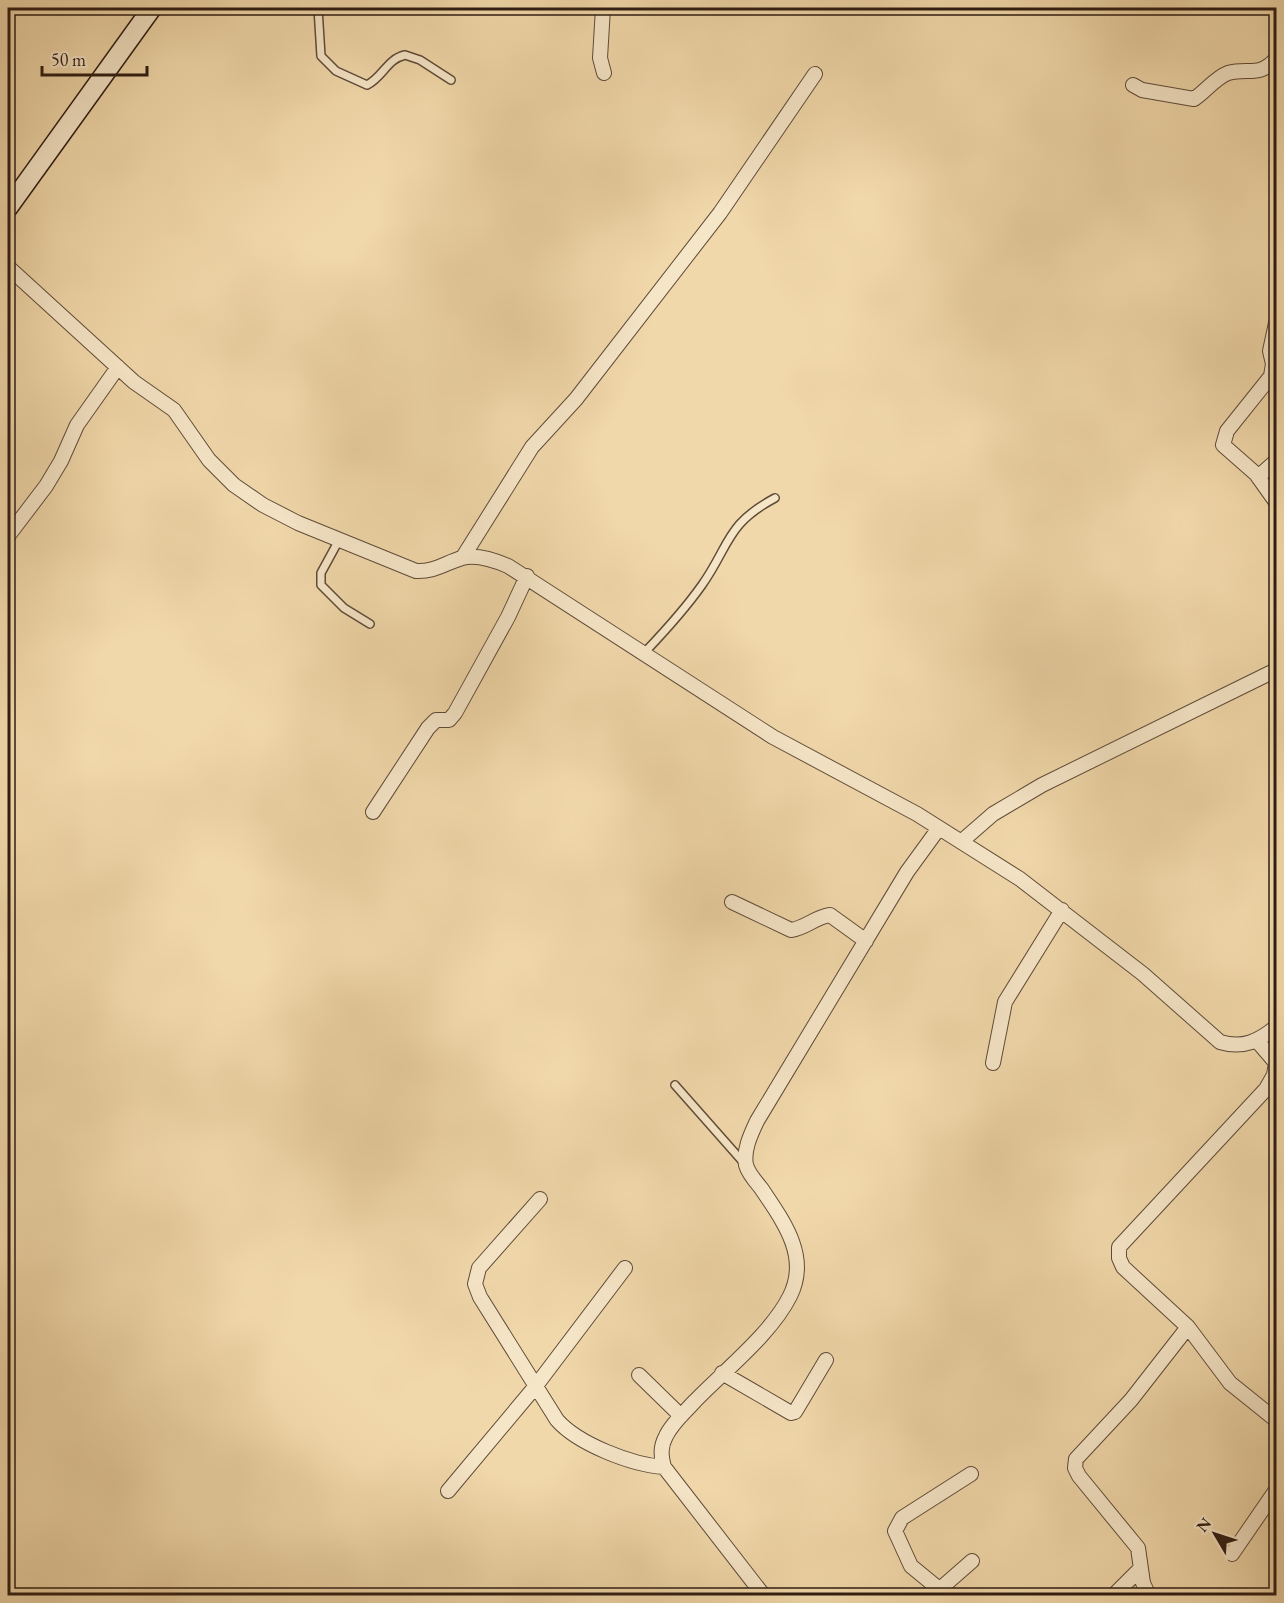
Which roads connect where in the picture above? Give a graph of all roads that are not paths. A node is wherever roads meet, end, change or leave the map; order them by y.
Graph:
1 (152, 8) edge
2 (318, 8) edge
3 (603, 8) edge
4 (1276, 59) edge
5 (604, 73) dead end
6 (815, 74) dead end
7 (452, 80) dead end
8 (1133, 85) dead end
9 (8, 208) edge
10 (8, 267) edge
11 (1276, 322) edge
12 (1273, 350) edge
13 (118, 367) junction
14 (1276, 461) edge
15 (1258, 477) junction
16 (776, 498) dead end
17 (1276, 502) edge
18 (8, 536) edge
19 (339, 540) junction
20 (463, 557) junction
21 (526, 576) junction
22 (370, 624) dead end
23 (645, 652) junction
24 (1276, 670) edge
25 (373, 812) dead end
26 (939, 828) junction
27 (962, 841) junction
28 (732, 902) dead end
29 (1062, 910) junction
30 (866, 941) junction
31 (1276, 1027) edge
32 (1258, 1042) junction
33 (993, 1063) dead end
34 (1276, 1063) edge
35 (675, 1085) dead end
36 (746, 1166) junction
37 (540, 1199) dead end
38 (625, 1268) dead end
39 (1188, 1328) junction
40 (826, 1360) dead end
41 (722, 1373) junction
42 (639, 1375) dead end
43 (535, 1387) junction
44 (681, 1416) junction
45 (1276, 1420) edge
46 (664, 1467) junction
47 (971, 1474) dead end
48 (1276, 1490) edge
49 (448, 1491) dead end
50 (1232, 1554) dead end
51 (972, 1561) dead end
52 (1141, 1568) junction
53 (936, 1592) edge
54 (764, 1596) edge
55 (1113, 1596) edge
56 (1149, 1596) edge

1 - 9 main road
2 - 7 lane
3 - 5 street
4 - 8 street
6 - 20 street
10 - 13 street
11 - 12 street
12 - 15 street
13 - 18 street
13 - 19 street
14 - 15 street
15 - 17 street
16 - 23 lane
19 - 20 street
19 - 22 lane
20 - 21 street
21 - 23 street
21 - 25 street
23 - 26 street
24 - 27 street
26 - 27 street
26 - 30 street
27 - 29 street
28 - 30 street
29 - 32 street
29 - 33 street
30 - 36 street
31 - 32 street
32 - 34 street
34 - 39 street
35 - 36 lane
36 - 41 street
37 - 43 street
38 - 43 street
39 - 45 street
39 - 52 street
40 - 41 street
41 - 44 street
42 - 44 street
43 - 46 street
43 - 49 street
44 - 46 street
46 - 54 street
47 - 53 street
48 - 50 street
51 - 53 street
52 - 55 street
52 - 56 street

